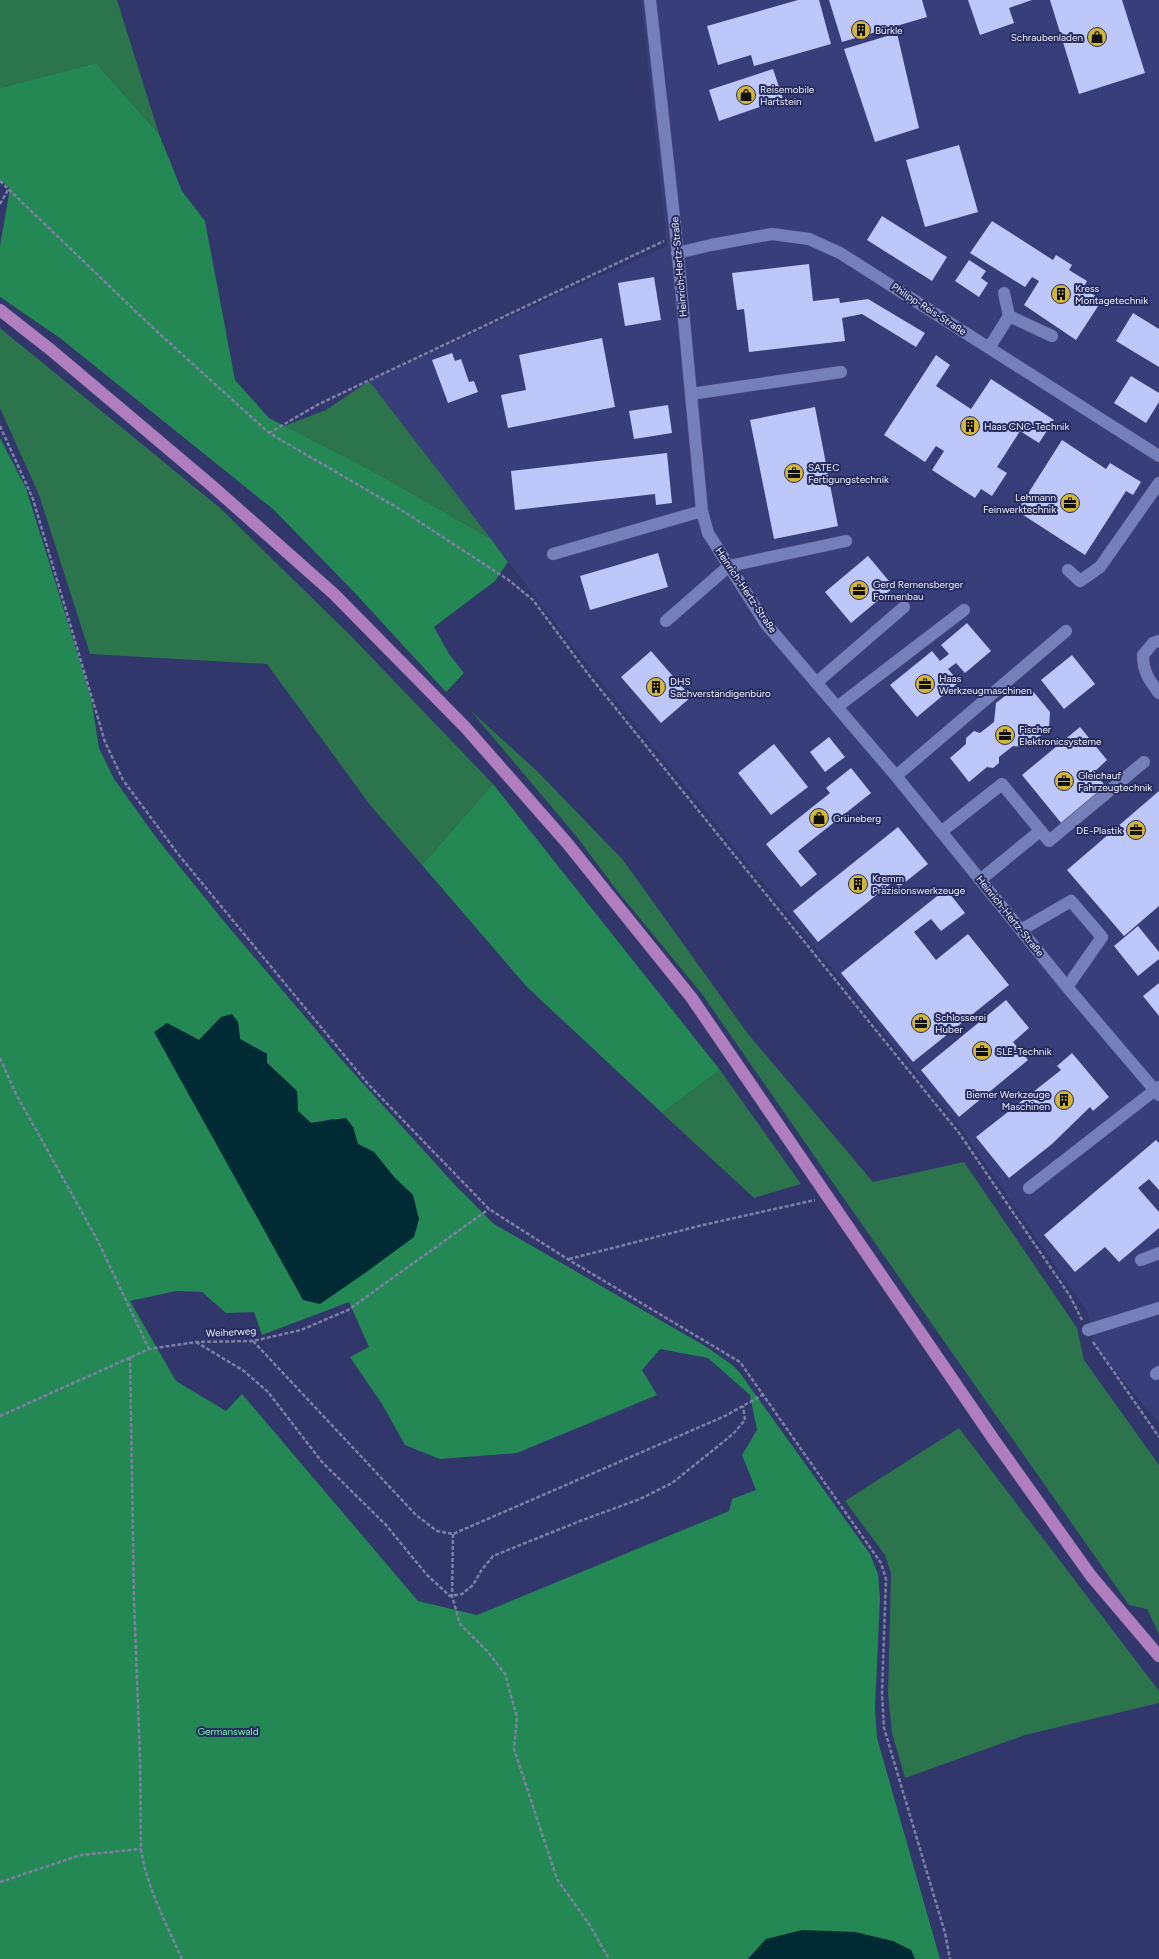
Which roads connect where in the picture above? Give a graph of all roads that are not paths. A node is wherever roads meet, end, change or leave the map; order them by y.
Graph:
1 (650, 0) edge
2 (677, 254) junction
3 (1004, 293) dead end
4 (0, 310) edge
5 (1009, 316) junction
6 (1052, 336) dead end
7 (989, 348) junction
8 (842, 372) dead end
9 (691, 394) junction
10 (1159, 456) edge
11 (1159, 483) edge
12 (702, 511) junction
13 (846, 541) dead end
14 (553, 554) dead end
15 (729, 566) junction
16 (1068, 570) dead end
17 (904, 607) dead end
18 (964, 610) dead end
19 (666, 621) dead end
20 (1066, 631) dead end
21 (1159, 641) edge
22 (816, 683) junction
23 (1159, 693) edge
24 (837, 707) junction
25 (1144, 762) dead end
26 (896, 776) junction
27 (1040, 831) junction
28 (941, 832) junction
29 (980, 880) junction
30 (1020, 930) junction
31 (1067, 987) junction
32 (1158, 1091) edge
33 (1030, 1188) dead end
34 (1159, 1253) edge
35 (1141, 1260) dead end
36 (1159, 1308) edge
37 (1088, 1330) road end
38 (1159, 1656) edge

1 - 2 street, Heinrich-Hertz-Straße
2 - 7 street, Philipp-Reis-Straße
2 - 9 street, Heinrich-Hertz-Straße
3 - 5 street
4 - 38 main road
5 - 6 street
5 - 7 street
7 - 10 street, Philipp-Reis-Straße
8 - 9 street
9 - 12 street, Heinrich-Hertz-Straße
11 - 16 street
12 - 14 street
12 - 15 street, Heinrich-Hertz-Straße
13 - 15 street
15 - 19 street
15 - 22 street, Heinrich-Hertz-Straße
17 - 22 street
18 - 24 street
20 - 26 street
21 - 23 street
22 - 24 street, Heinrich-Hertz-Straße
24 - 26 street, Heinrich-Hertz-Straße
25 - 27 street
26 - 28 street, Heinrich-Hertz-Straße
27 - 28 street
27 - 29 street
28 - 29 street, Heinrich-Hertz-Straße
29 - 30 street, Heinrich-Hertz-Straße
30 - 31 street, Heinrich-Hertz-Straße
30 - 31 street
31 - 32 street, Heinrich-Hertz-Straße
32 - 33 street
34 - 35 street
36 - 37 street

